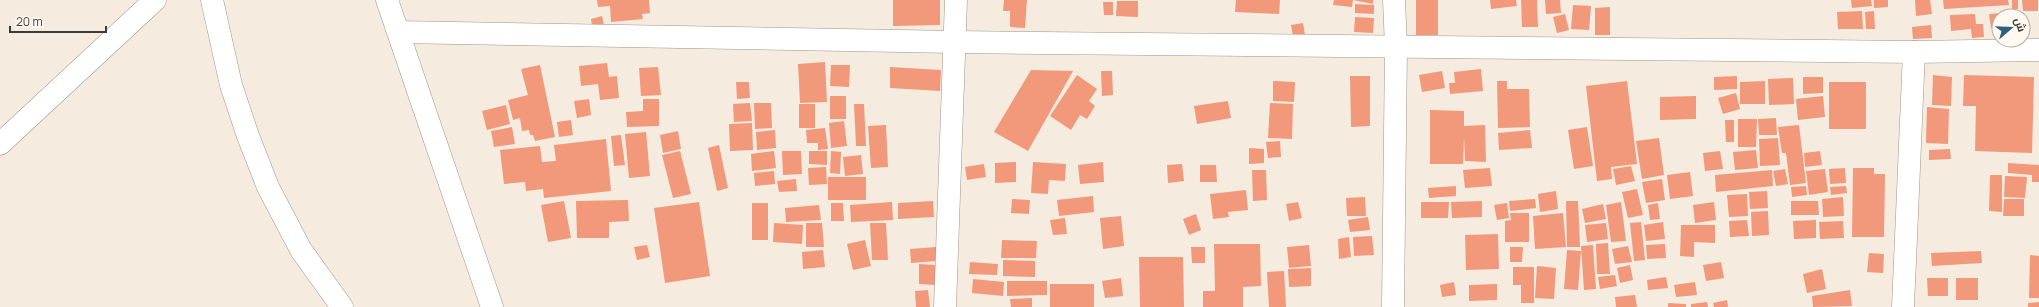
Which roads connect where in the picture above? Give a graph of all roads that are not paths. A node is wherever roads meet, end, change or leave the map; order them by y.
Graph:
1 (155, 0) edge
2 (212, 0) edge
3 (387, 0) edge
4 (956, 0) edge
5 (1394, 0) edge
6 (398, 32) junction
7 (955, 42) junction
8 (1396, 47) junction
9 (2039, 50) edge
10 (1914, 52) junction
11 (0, 144) edge
12 (342, 307) edge
13 (492, 307) edge
14 (945, 307) edge
15 (1393, 307) edge
16 (1903, 307) edge

1 - 11 street
2 - 12 street
3 - 6 street
4 - 7 street
5 - 8 street
6 - 7 street
6 - 13 street
7 - 8 street
7 - 14 street
8 - 10 street
8 - 15 street
9 - 10 street
10 - 16 street

